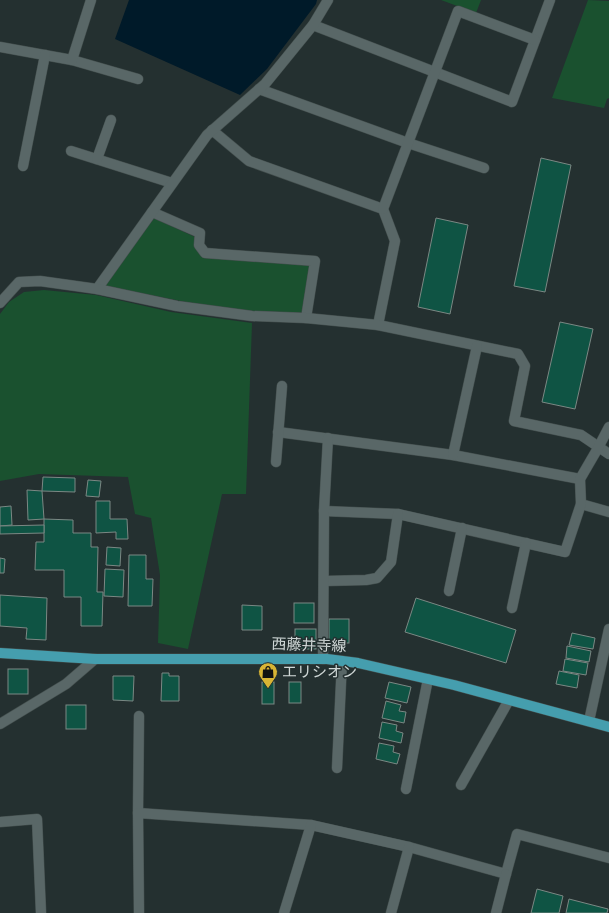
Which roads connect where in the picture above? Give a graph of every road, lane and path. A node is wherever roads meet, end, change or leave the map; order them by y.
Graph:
1 (91, 0) edge
2 (328, 0) edge
3 (550, 0) edge
4 (313, 25) junction
5 (535, 40) junction
6 (0, 47) edge
7 (45, 55) junction
8 (72, 60) junction
9 (435, 72) junction
10 (138, 79) dead end
11 (259, 90) junction
12 (111, 120) dead end
13 (212, 130) junction
14 (408, 143) junction
15 (71, 151) dead end
16 (97, 159) junction
17 (23, 166) dead end
18 (484, 168) dead end
19 (172, 184) junction
20 (383, 209) junction
21 (152, 212) junction
22 (97, 289) junction
23 (0, 303) edge
24 (306, 318) junction
25 (378, 325) junction
26 (477, 346) junction
27 (282, 386) dead end
28 (609, 427) edge
29 (278, 432) junction
30 (328, 438) junction
31 (598, 448) junction
32 (609, 454) edge
33 (453, 455) junction
34 (276, 462) dead end
35 (580, 479) junction
36 (581, 504) junction
37 (324, 511) junction
38 (609, 512) edge
39 (398, 514) junction
40 (462, 528) junction
41 (526, 543) junction
42 (324, 581) junction
43 (449, 591) dead end
44 (512, 608) dead end
45 (609, 630) edge
46 (0, 653) edge
47 (95, 659) junction
48 (324, 659) junction
49 (342, 661) junction
50 (428, 679) junction
51 (509, 700) junction
52 (139, 716) dead end
53 (589, 721) junction
54 (0, 724) edge
55 (609, 727) edge
56 (337, 768) dead end
57 (461, 785) dead end
58 (406, 789) dead end
59 (138, 812) junction
60 (0, 822) edge
61 (311, 825) junction
62 (409, 847) junction
63 (609, 858) edge
64 (506, 874) junction
65 (41, 913) edge
66 (140, 913) edge
67 (284, 913) edge
68 (391, 913) edge
69 (496, 913) edge

1 - 8 street
2 - 4 street
3 - 5 street
4 - 9 street
4 - 11 street
5 - 9 street
5 - 9 street
6 - 7 street
7 - 8 street
7 - 17 street
8 - 10 street
9 - 14 street
11 - 13 street
11 - 14 street
12 - 16 street
13 - 19 street
13 - 20 street
14 - 18 street
14 - 20 street
15 - 16 street
16 - 19 street
19 - 21 street
20 - 25 street
21 - 22 street
21 - 24 street
22 - 23 street
22 - 24 street
24 - 25 street
25 - 26 street
26 - 31 street
26 - 33 street
27 - 29 street
28 - 31 street
29 - 30 street
29 - 34 street
30 - 33 street
30 - 37 street
31 - 32 street
31 - 35 street
33 - 35 street
35 - 36 street
36 - 38 street
36 - 41 street
37 - 39 street
37 - 42 street
39 - 40 street
39 - 42 street
40 - 41 street
40 - 43 street
41 - 44 street
42 - 48 street
45 - 53 street
46 - 47 main road, 西藤井寺線
47 - 48 main road, 西藤井寺線
47 - 54 street
48 - 49 main road, 西藤井寺線
49 - 50 main road, 西藤井寺線
49 - 56 street
50 - 51 main road, 西藤井寺線
50 - 58 street
51 - 53 main road, 西藤井寺線
51 - 57 street
52 - 59 street
53 - 55 main road, 西藤井寺線
59 - 61 street
59 - 66 street
60 - 65 street
61 - 62 street
61 - 67 street
62 - 64 street
62 - 68 street
63 - 64 street
64 - 69 street

